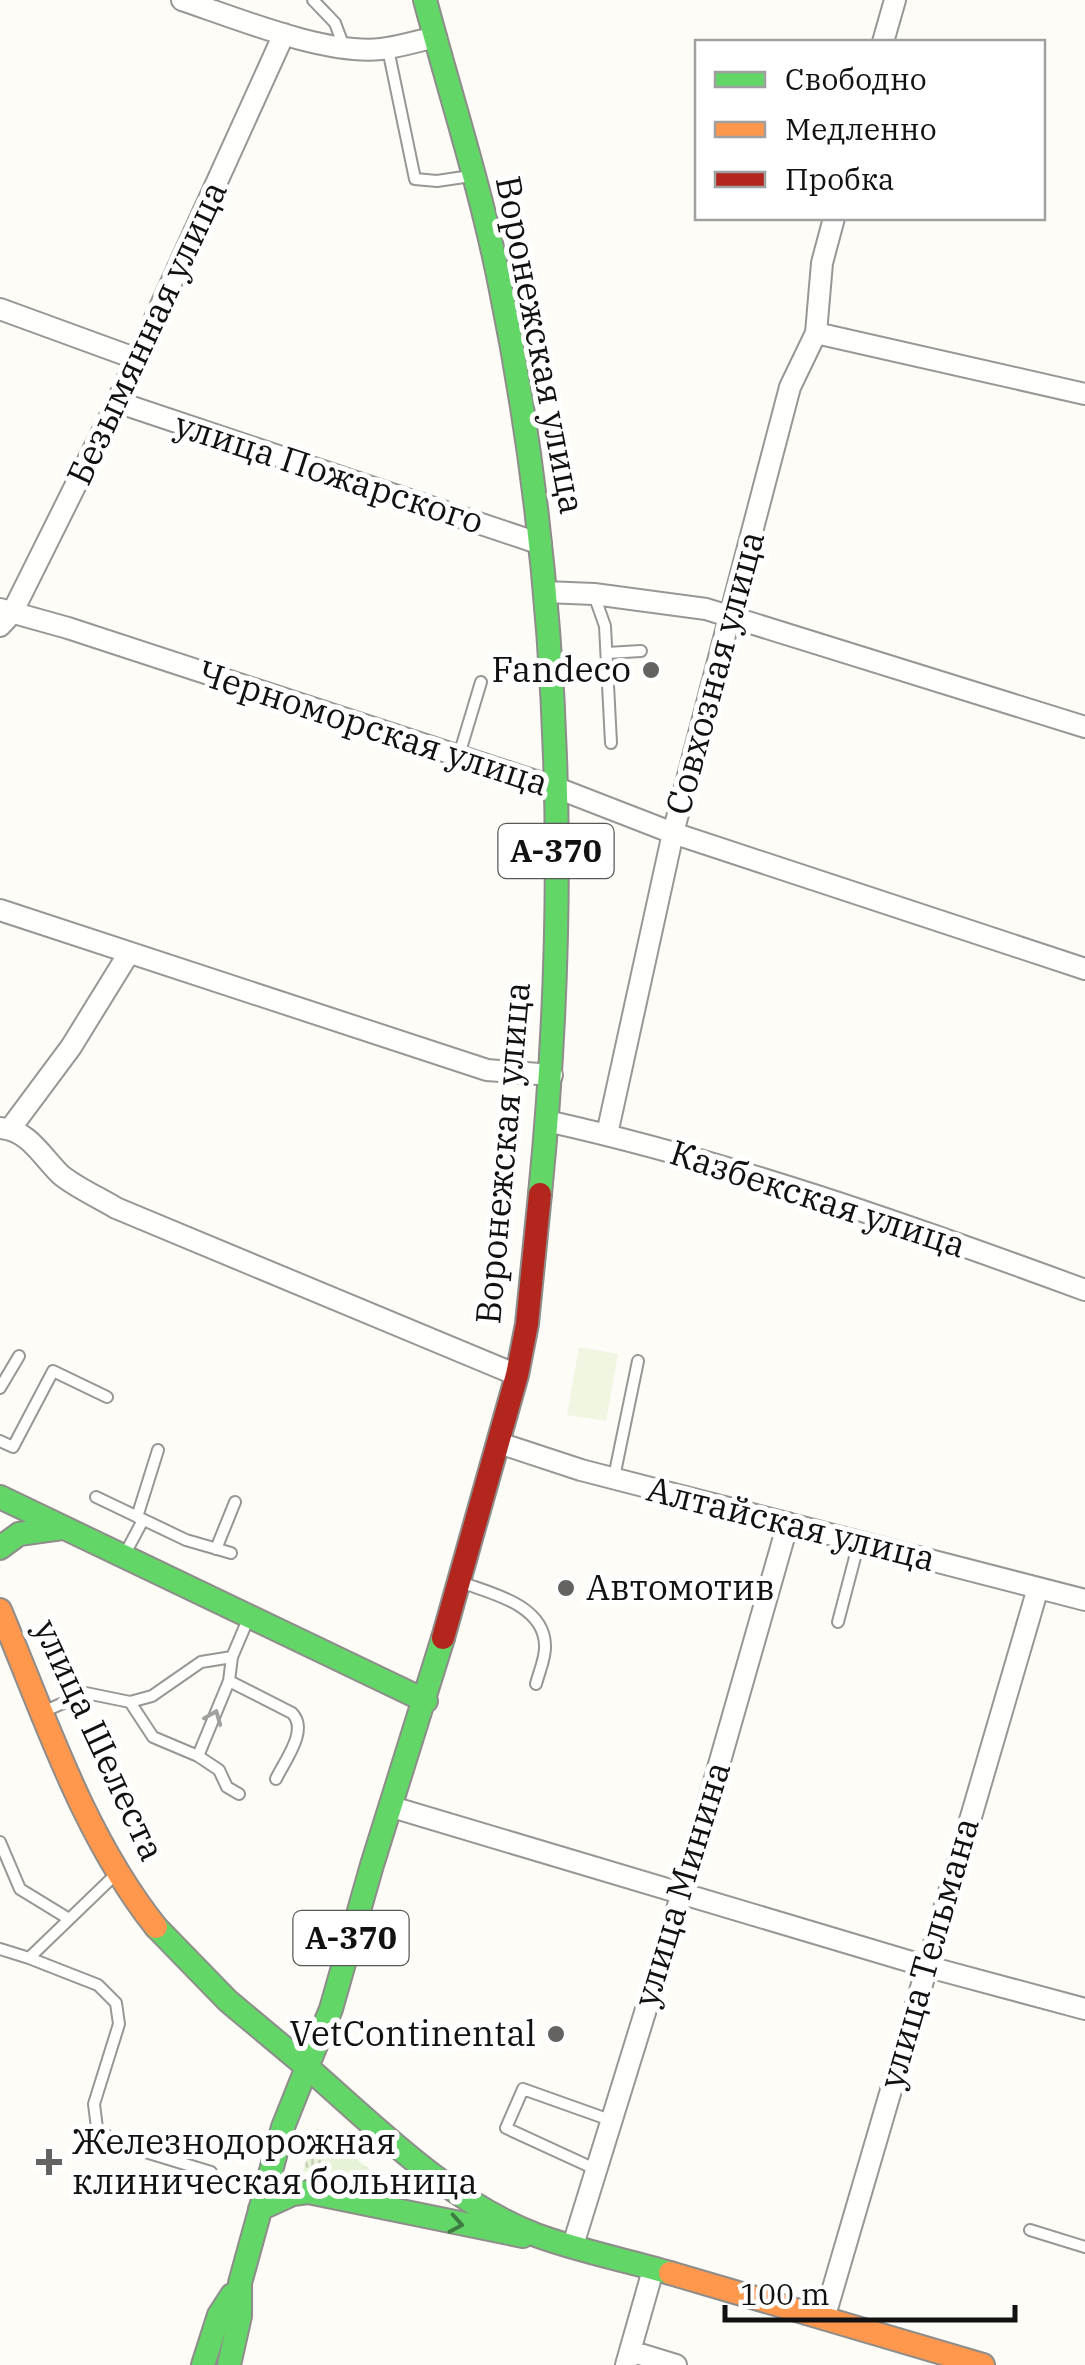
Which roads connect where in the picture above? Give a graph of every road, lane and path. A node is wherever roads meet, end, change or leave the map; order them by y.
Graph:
1 (182, 0) edge
2 (313, 0) edge
3 (425, 0) edge
4 (895, 0) edge
5 (284, 34) junction
6 (436, 36) junction
7 (884, 40) edge
8 (344, 46) junction
9 (388, 48) junction
10 (474, 175) junction
11 (833, 220) edge
12 (0, 309) edge
13 (816, 333) junction
14 (137, 359) junction
15 (1085, 394) edge
16 (117, 402) junction
17 (540, 544) junction
18 (545, 592) junction
19 (594, 594) junction
20 (4, 616) edge
21 (729, 616) junction
22 (641, 651) dead end
23 (607, 652) junction
24 (480, 682) dead end
25 (1085, 726) edge
26 (611, 743) dead end
27 (458, 756) junction
28 (557, 788) junction
29 (672, 833) junction
30 (0, 910) edge
31 (129, 953) junction
32 (1085, 969) edge
33 (552, 1075) junction
34 (547, 1121) junction
35 (5, 1128) edge
36 (607, 1134) junction
37 (1085, 1290) edge
38 (19, 1356) dead end
39 (638, 1361) dead end
40 (516, 1375) junction
41 (0, 1388) edge
42 (107, 1397) dead end
43 (0, 1442) edge
44 (498, 1443) junction
45 (158, 1450) dead end
46 (614, 1478) junction
47 (0, 1497) edge
48 (96, 1497) dead end
49 (236, 1502) dead end
50 (140, 1518) junction
51 (788, 1523) junction
52 (63, 1528) junction
53 (859, 1541) junction
54 (0, 1548) edge
55 (216, 1548) junction
56 (231, 1553) dead end
57 (123, 1558) junction
58 (460, 1582) junction
59 (1038, 1588) junction
60 (1085, 1600) edge
61 (0, 1610) edge
62 (249, 1616) junction
63 (838, 1622) dead end
64 (232, 1657) junction
65 (229, 1681) junction
66 (536, 1684) dead end
67 (426, 1700) junction
68 (130, 1702) junction
69 (44, 1711) junction
70 (198, 1756) junction
71 (276, 1778) dead end
72 (238, 1794) dead end
73 (392, 1807) junction
74 (0, 1842) edge
75 (118, 1872) junction
76 (680, 1894) junction
77 (69, 1920) junction
78 (0, 1949) edge
79 (30, 1958) junction
80 (924, 1966) junction
81 (1085, 2009) edge
82 (307, 2067) junction
83 (610, 2120) junction
84 (595, 2169) junction
85 (211, 2172) dead end
86 (260, 2209) junction
87 (1030, 2230) dead end
88 (545, 2240) junction
89 (573, 2245) junction
90 (1085, 2247) edge
91 (653, 2270) junction
92 (240, 2283) junction
93 (824, 2320) junction
94 (628, 2358) edge
95 (203, 2365) edge
96 (229, 2365) edge
97 (676, 2365) edge
98 (983, 2365) edge

1 - 5 street
2 - 8 lane
3 - 6 main road, Воронежская улица / А-370
4 - 7 street
5 - 8 street
5 - 14 street, Безымянная улица
6 - 9 street
6 - 10 main road, Воронежская улица / А-370
8 - 9 street
9 - 10 lane
10 - 17 main road, Воронежская улица / А-370
11 - 13 street, Совхозная улица
12 - 14 street
13 - 15 street
13 - 21 street, Совхозная улица
14 - 16 street, Безымянная улица
16 - 17 street, улица Пожарского
16 - 20 street, Безымянная улица
17 - 18 main road, Воронежская улица / А-370
18 - 19 street
18 - 28 main road, Воронежская улица / А-370
19 - 21 street
19 - 23 lane
20 - 27 street, Черноморская улица
21 - 25 street
21 - 29 street, Совхозная улица
22 - 23 lane
23 - 26 lane
24 - 27 lane
27 - 28 street, Черноморская улица
28 - 29 street, Черноморская улица
28 - 33 main road, Воронежская улица / А-370
29 - 32 street, Черноморская улица
29 - 36 street, Совхозная улица
30 - 31 street
31 - 33 street
31 - 35 street
33 - 34 main road, Воронежская улица / А-370
34 - 36 street, Казбекская улица
34 - 40 main road, Воронежская улица / А-370
35 - 40 street
36 - 37 street, Казбекская улица
38 - 41 lane
39 - 46 lane
40 - 44 main road, Воронежская улица / А-370
42 - 43 lane
44 - 46 street, Алтайская улица
44 - 58 main road, Воронежская улица / А-370
45 - 50 lane
46 - 51 street, Алтайская улица
47 - 52 main road
48 - 50 lane
49 - 55 lane
50 - 55 lane
50 - 57 lane
51 - 53 street, Алтайская улица
51 - 76 street, улица Минина
52 - 54 main road
52 - 57 main road
53 - 59 street, Алтайская улица
53 - 63 lane
55 - 56 lane
57 - 62 main road
58 - 66 lane
58 - 67 main road, Воронежская улица / А-370
59 - 60 street, Алтайская улица
59 - 80 street, улица Тельмана
61 - 69 main road, улица Шелеста
62 - 64 lane
62 - 67 main road
64 - 65 lane
64 - 68 lane
70 -> 65 lane
65 - 71 lane
67 - 73 main road, Воронежская улица / А-370
68 - 69 lane
68 - 70 lane
69 - 75 main road, улица Шелеста
70 - 72 lane
73 - 76 street
73 - 82 main road, Воронежская улица / А-370
74 - 77 lane
75 - 77 lane
75 - 82 main road, улица Шелеста
76 - 80 street
76 - 83 street, улица Минина
77 - 79 lane
78 - 79 lane
79 - 85 lane
80 - 81 street
80 - 93 street, улица Тельмана
82 - 86 main road, Воронежская улица
82 - 88 main road, улица Шелеста
83 - 84 street, улица Минина
83 - 84 lane
84 - 89 street, улица Минина
86 -> 88 main road
86 - 92 main road, Воронежская улица
87 - 90 lane
88 - 89 main road
89 - 91 main road
91 - 93 main road
91 - 94 street
92 - 95 main road, Воронежская улица
92 - 96 main road, Воронежская улица
93 - 98 main road
94 - 97 street

